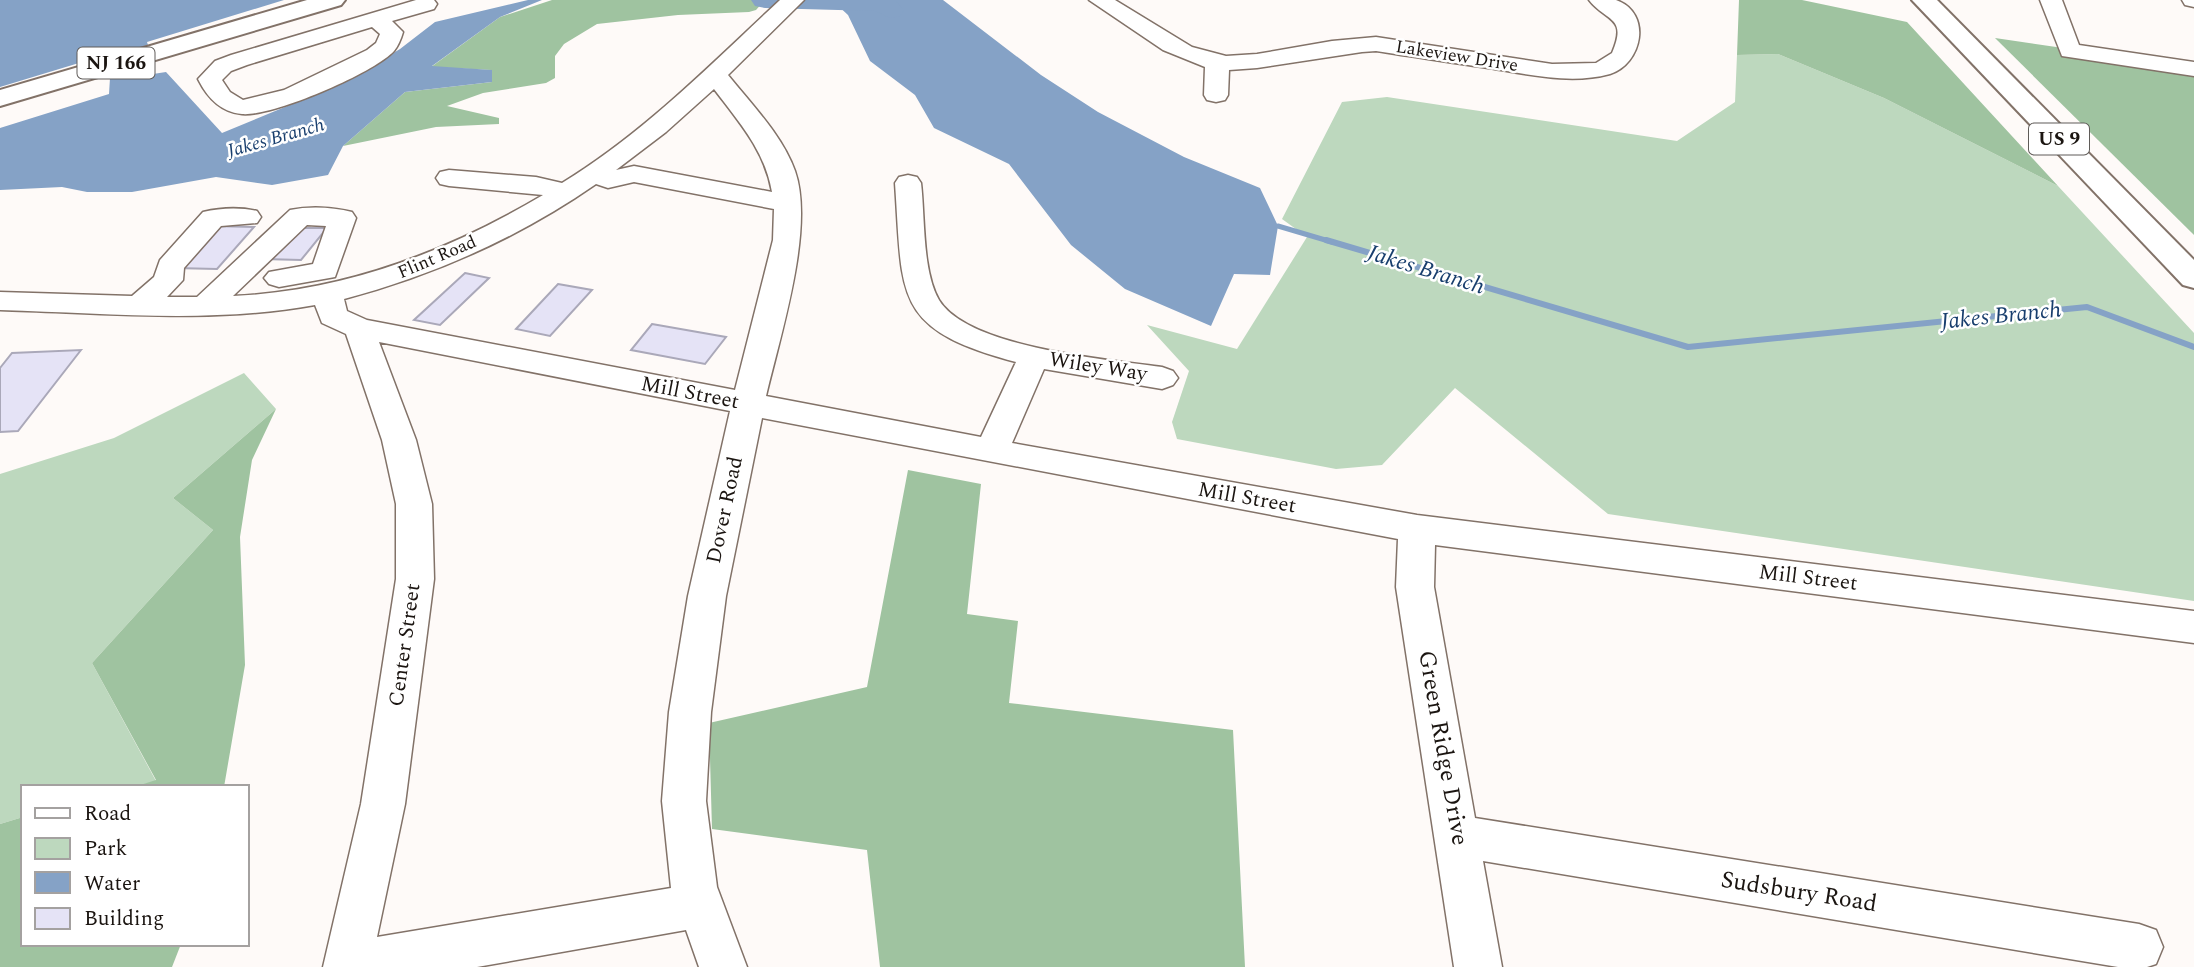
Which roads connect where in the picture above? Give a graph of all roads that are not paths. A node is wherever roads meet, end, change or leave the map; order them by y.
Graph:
1 (333, 0) edge
2 (1100, 0) edge
3 (1600, 0) edge
4 (1924, 0) edge
5 (2051, 0) edge
6 (428, 1) edge
7 (786, 7) edge
8 (375, 19) junction
9 (214, 34) junction
10 (239, 60) junction
11 (1217, 61) junction
12 (2194, 69) edge
13 (715, 74) junction
14 (1216, 94) dead end
15 (0, 98) edge
16 (596, 172) junction
17 (449, 178) dead end
18 (908, 183) dead end
19 (565, 192) junction
20 (788, 203) junction
21 (247, 217) dead end
22 (2194, 278) edge
23 (229, 282) junction
24 (258, 292) junction
25 (328, 294) junction
26 (0, 301) edge
27 (141, 304) junction
28 (206, 305) junction
29 (359, 328) junction
30 (1034, 357) junction
31 (1162, 378) dead end
32 (748, 404) junction
33 (990, 451) junction
34 (1417, 529) junction
35 (2194, 627) edge
36 (1458, 836) junction
37 (701, 905) junction
38 (2139, 947) dead end
39 (347, 967) edge
40 (723, 967) edge
41 (1478, 967) edge

1 - 9 main road, NJ 166
2 - 11 street, Lakeview Drive
3 - 11 street, Lakeview Drive
4 - 22 main road, US 9
5 - 12 street
6 - 8 street
7 - 13 street, Flint Road
8 - 10 street
8 - 10 street
9 - 10 street
9 - 15 main road, NJ 166
11 - 14 street
13 - 16 street, Flint Road
13 - 20 street, Dover Road
16 - 19 street, Flint Road
16 - 20 street
17 - 19 street
18 - 30 street, Wiley Way
19 - 25 street, Flint Road
20 - 32 street, Dover Road
21 - 27 street
23 - 24 street
23 - 24 street
23 - 28 street
24 - 25 street, Flint Road
24 - 28 street, Flint Road
25 - 29 street, Mill Street
26 - 27 street, Flint Road
27 - 28 street, Flint Road
29 - 32 street, Mill Street
29 - 39 street, Center Street
30 - 31 street, Wiley Way
30 - 33 street, Wiley Way
32 - 33 street, Mill Street
32 - 37 street, Dover Road
33 - 34 street, Mill Street
34 - 35 street, Mill Street
34 - 36 street, Green Ridge Drive
36 - 38 street, Sudsbury Road
36 - 41 street, Green Ridge Drive
37 - 39 street
37 - 40 street, Dover Road

